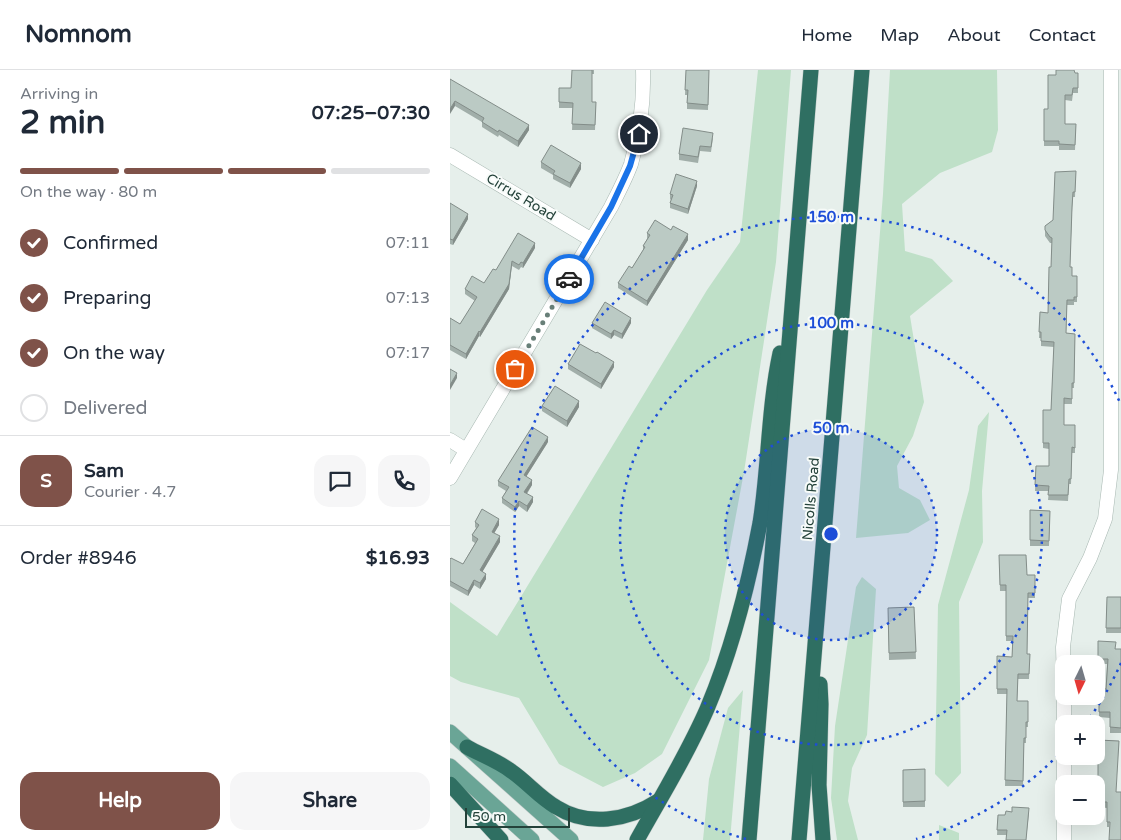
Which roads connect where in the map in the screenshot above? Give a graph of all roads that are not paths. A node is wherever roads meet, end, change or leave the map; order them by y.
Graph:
1 (643, 70) edge
2 (811, 70) edge
3 (862, 70) edge
4 (1111, 70) edge
5 (450, 154) edge
6 (592, 240) junction
7 (793, 298) junction
8 (450, 440) edge
9 (466, 450) junction
10 (450, 478) edge
11 (816, 630) junction
12 (1063, 655) edge
13 (450, 732) edge
14 (467, 747) junction
15 (450, 766) edge
16 (450, 784) edge
17 (659, 800) junction
18 (1064, 825) edge
19 (501, 840) edge
20 (532, 840) edge
21 (572, 840) edge
22 (637, 840) edge
23 (750, 840) edge
24 (799, 840) edge
25 (823, 840) edge
26 (1064, 840) edge

1 - 6 street
2 - 7 highway
3 - 11 highway, Nicolls Road
4 - 12 street
5 - 6 street, Cirrus Road
6 - 9 street
7 - 17 highway
7 - 23 highway
8 - 9 street
9 - 10 street
11 - 24 highway, Nicolls Road
11 - 25 highway
13 - 14 main road
14 - 17 highway
14 - 21 main road
15 - 20 main road
16 - 19 highway
17 - 22 highway
18 - 26 street

